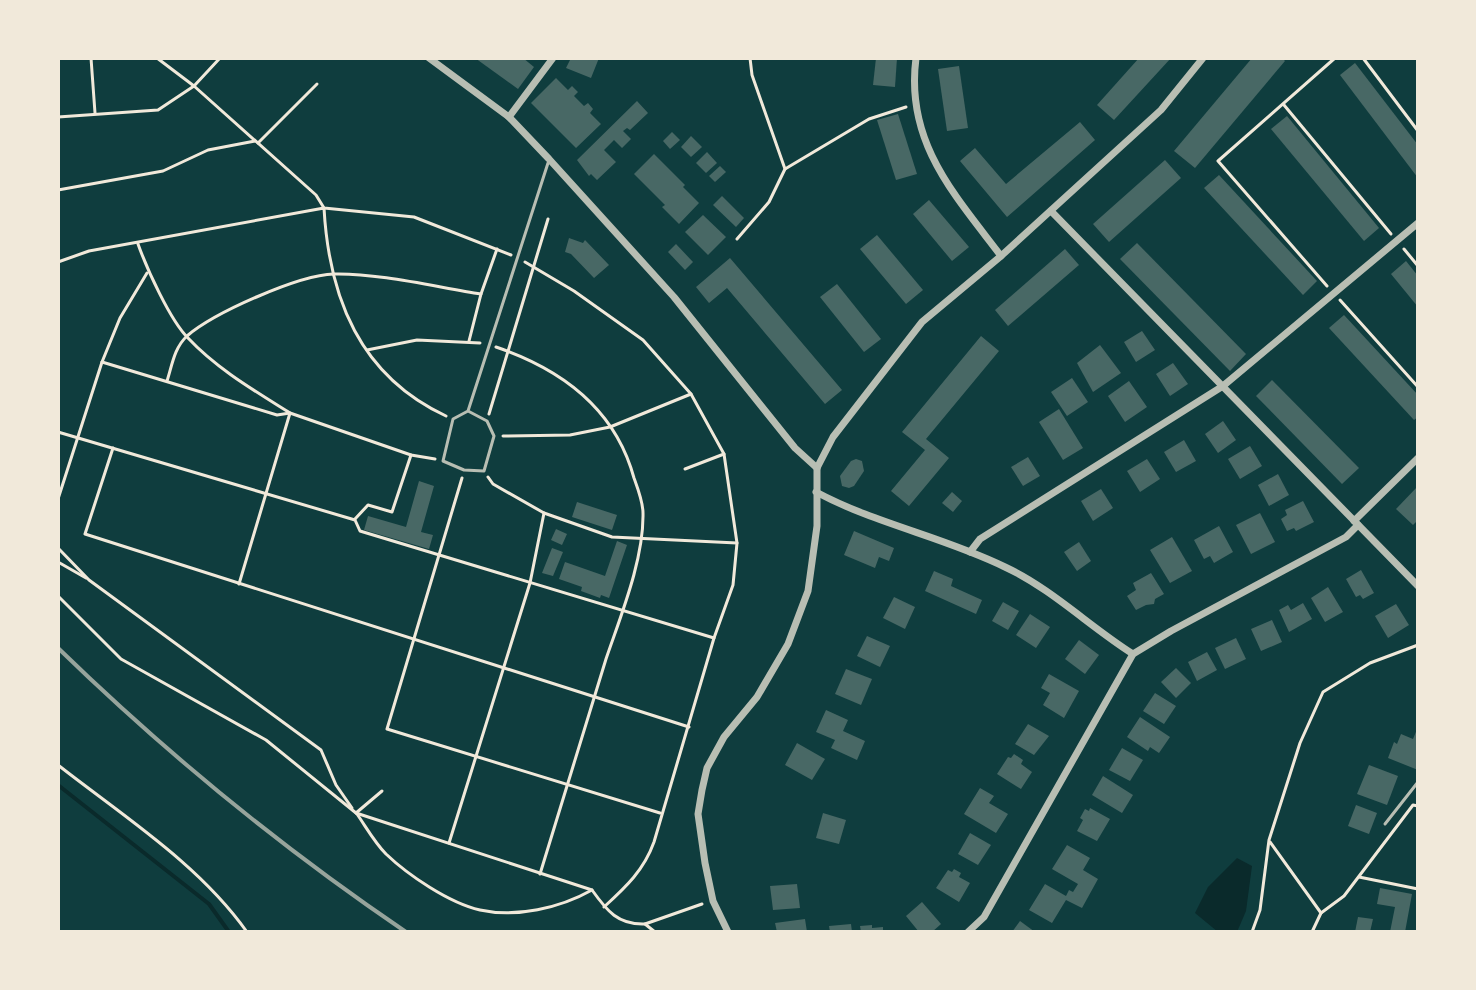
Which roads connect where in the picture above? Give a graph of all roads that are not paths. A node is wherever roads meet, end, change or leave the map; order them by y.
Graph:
1 (429, 58) edge
2 (553, 58) edge
3 (916, 58) edge
4 (1203, 58) edge
5 (509, 117) junction
6 (549, 159) junction
7 (1051, 211) junction
8 (1418, 223) edge
9 (1001, 256) junction
10 (1223, 386) junction
11 (468, 411) junction
12 (1418, 458) edge
13 (817, 468) junction
14 (816, 492) junction
15 (1356, 523) junction
16 (970, 552) junction
17 (1418, 586) edge
18 (1133, 654) junction
19 (1418, 782) edge
20 (1385, 824) dead end
21 (728, 932) edge
22 (968, 932) edge

1 - 5 street
2 - 5 street
3 - 9 street
4 - 7 street
5 - 6 street
6 - 11 lane
6 - 13 street
7 - 9 street
7 - 10 street
8 - 10 street
9 - 13 street
10 - 15 street
10 - 16 street
11 - 11 lane
12 - 15 street
13 - 14 street
14 - 16 street
14 - 21 street
15 - 17 street
15 - 18 street
16 - 18 street
18 - 22 street
19 - 20 lane

